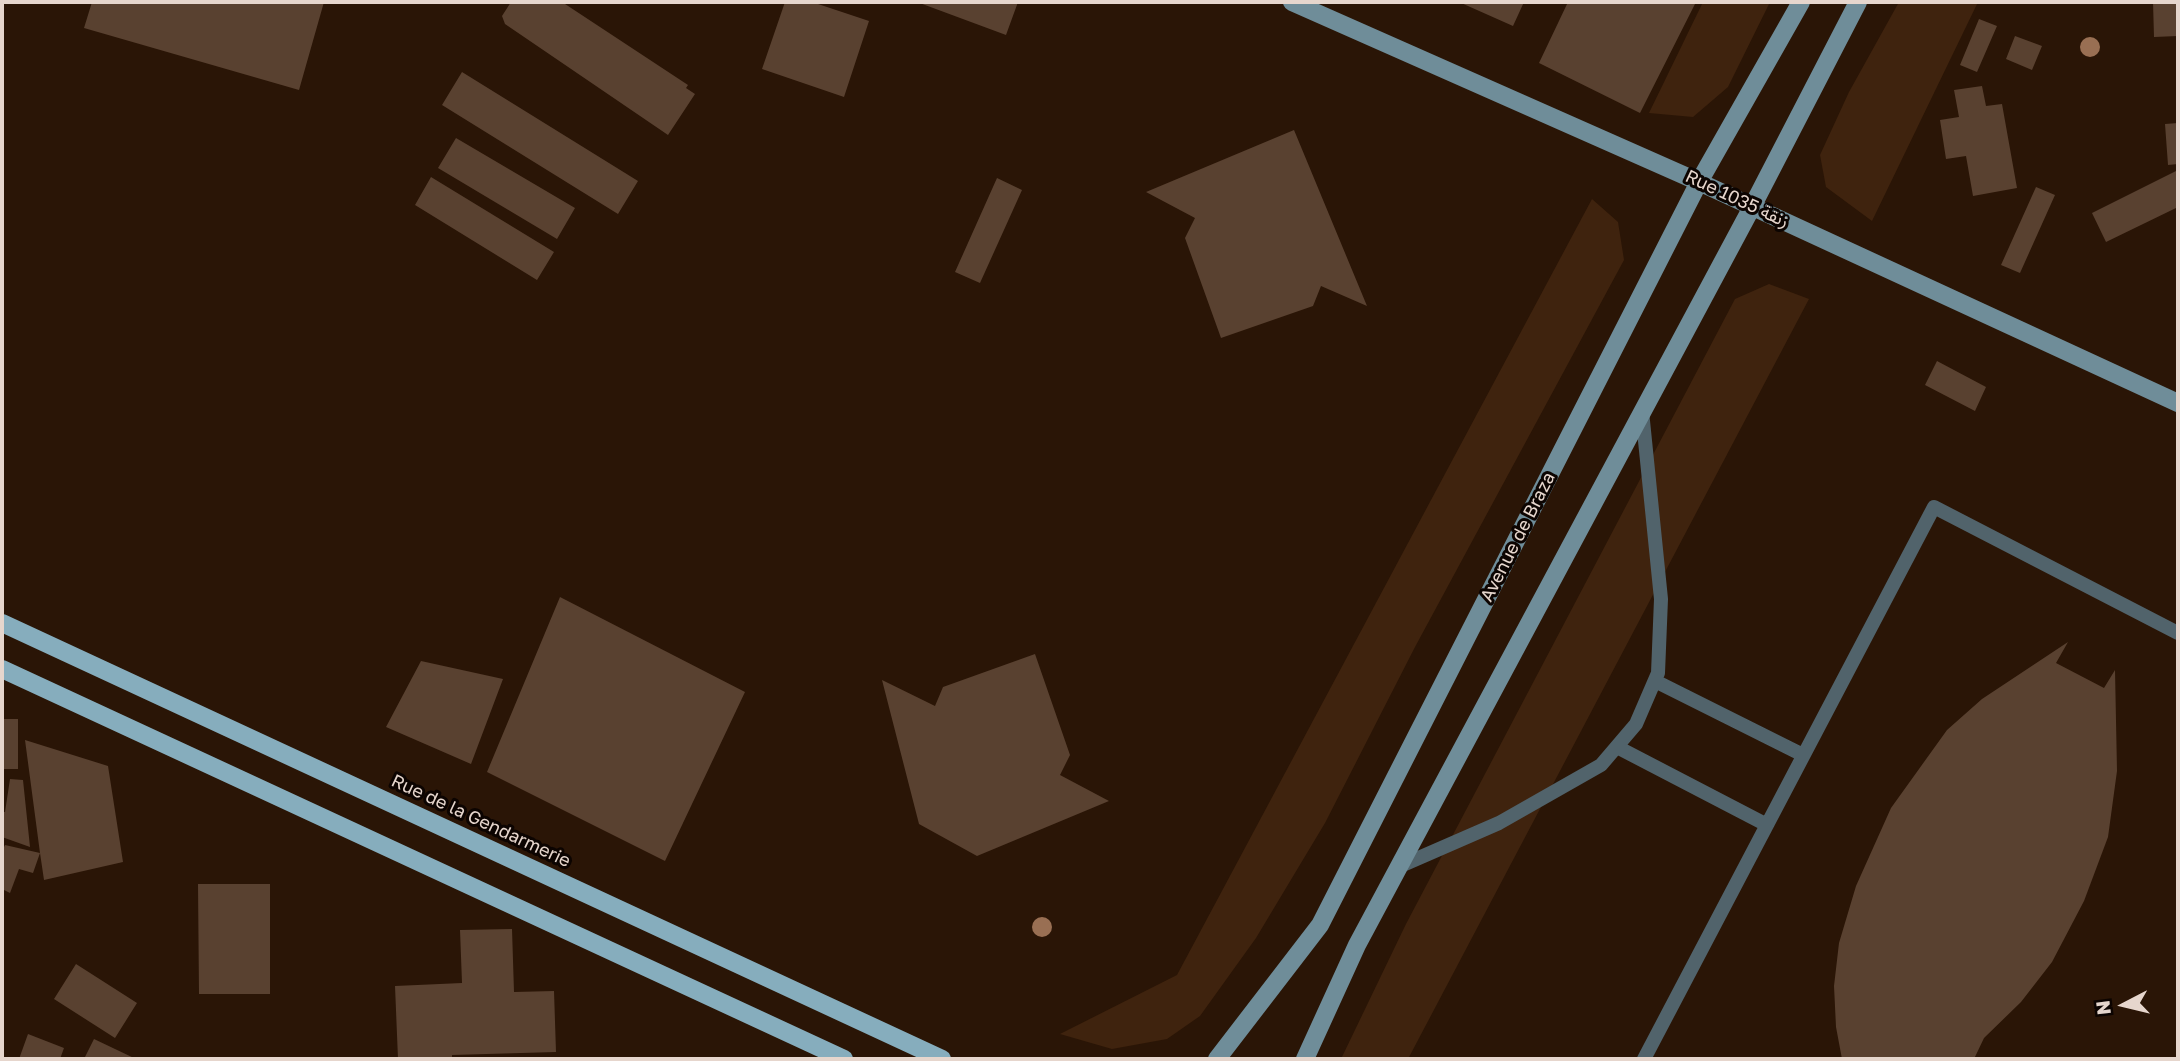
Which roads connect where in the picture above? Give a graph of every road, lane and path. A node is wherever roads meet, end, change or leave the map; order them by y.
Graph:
1 (1293, 2) edge
2 (1801, 2) edge
3 (1858, 2) edge
4 (1699, 181) junction
5 (1752, 207) junction
6 (2178, 403) edge
7 (1642, 411) junction
8 (2, 623) edge
9 (2178, 633) edge
10 (2, 668) edge
11 (1655, 681) junction
12 (1617, 747) junction
13 (1803, 755) junction
14 (1767, 825) junction
15 (1398, 867) junction
16 (844, 1059) edge
17 (942, 1059) edge
18 (1217, 1059) edge
19 (1305, 1059) edge
20 (1644, 1059) edge

1 - 4 main road, Rue 1035 زنقة
2 - 4 main road, Avenue de Braza
3 - 5 main road
4 - 5 main road, Rue 1035 زنقة
4 - 18 main road, Avenue de Braza
5 - 6 main road, Rue 1035 زنقة
5 - 7 main road
7 - 11 lane
7 - 15 main road
8 - 17 main road, Rue de la Gendarmerie
9 - 13 lane
10 - 16 main road
11 - 12 lane
11 - 13 lane
12 - 14 lane
12 - 15 lane
13 - 14 lane
14 - 20 lane
15 - 19 main road

